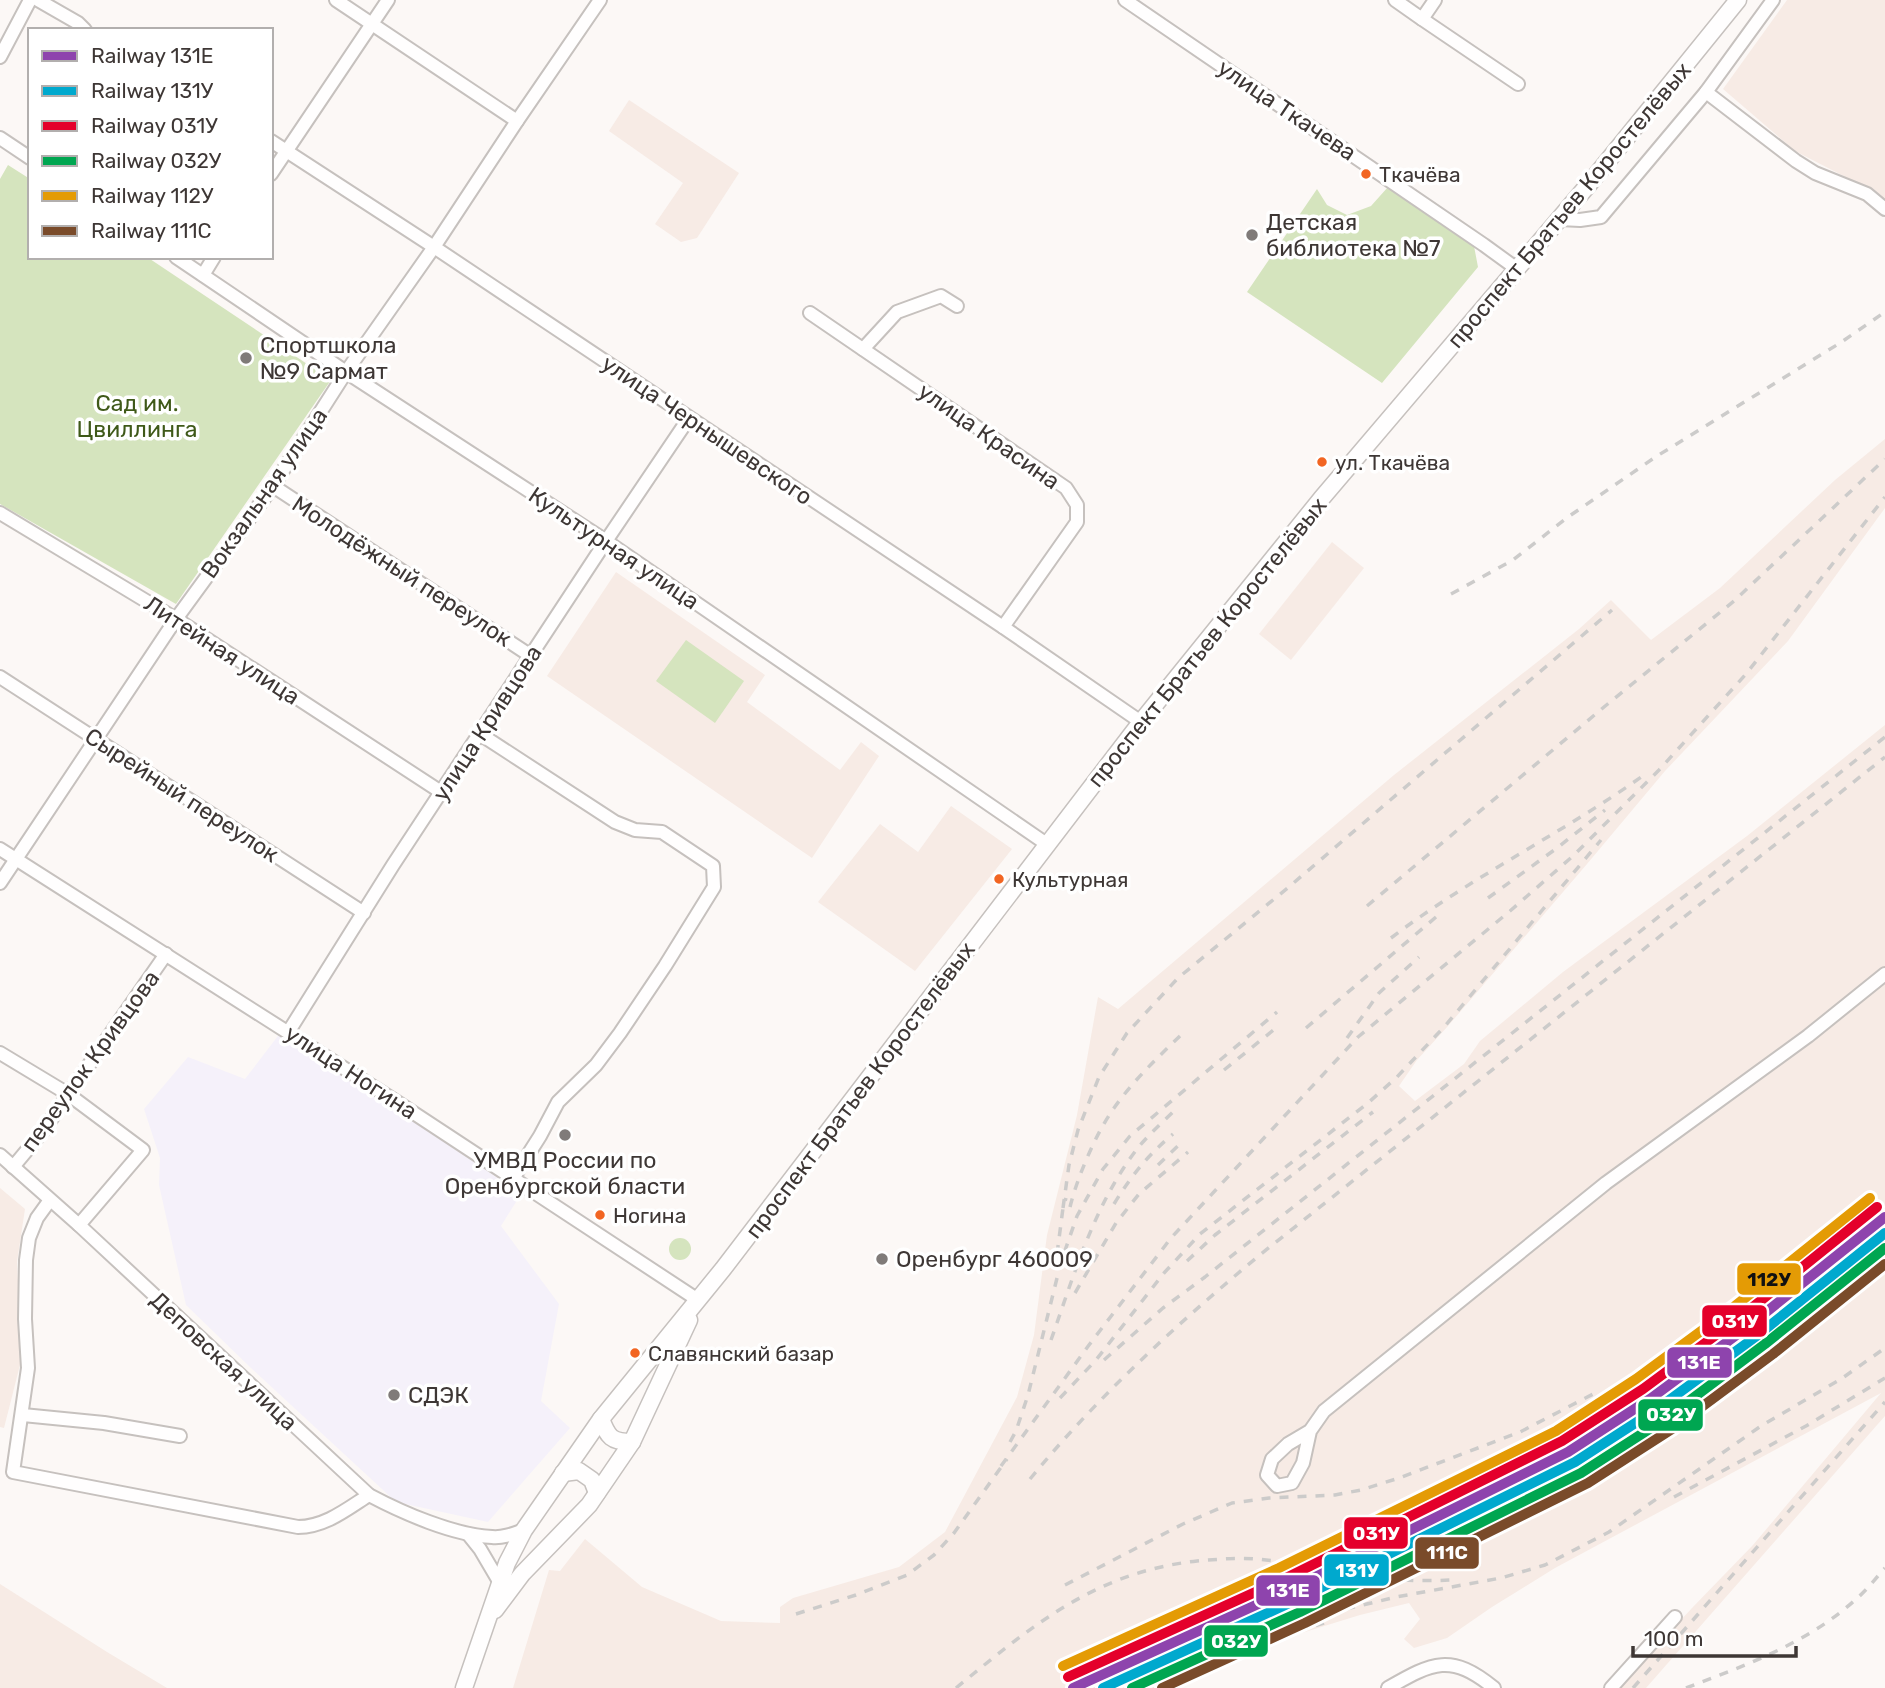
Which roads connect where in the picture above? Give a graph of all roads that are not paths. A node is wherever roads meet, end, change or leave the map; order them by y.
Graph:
1 (30, 0) edge
2 (38, 0) edge
3 (335, 0) edge
4 (388, 0) edge
5 (600, 0) edge
6 (1125, 0) edge
7 (1395, 0) edge
8 (1435, 0) edge
9 (1738, 0) edge
10 (1773, 0) edge
11 (1422, 19) junction
12 (372, 25) junction
13 (83, 28) edge
14 (0, 57) edge
15 (1518, 84) dead end
16 (1706, 92) junction
17 (517, 121) junction
18 (0, 138) edge
19 (273, 142) edge
20 (288, 151) junction
21 (28, 157) edge
22 (273, 171) edge
23 (1885, 209) edge
24 (1560, 219) junction
25 (434, 247) junction
26 (179, 259) edge
27 (213, 259) edge
28 (1517, 269) junction
29 (203, 275) junction
30 (957, 306) dead end
31 (810, 313) dead end
32 (863, 349) junction
33 (346, 373) junction
34 (689, 418) junction
35 (273, 486) junction
36 (0, 513) edge
37 (606, 541) junction
38 (176, 619) junction
39 (1003, 627) junction
40 (531, 656) junction
41 (0, 677) edge
42 (1141, 722) junction
43 (480, 734) junction
44 (97, 740) junction
45 (441, 792) junction
46 (1048, 845) junction
47 (0, 849) edge
48 (16, 859) junction
49 (0, 883) edge
50 (364, 913) junction
51 (166, 954) junction
52 (1885, 974) edge
53 (289, 1031) junction
54 (0, 1053) edge
55 (68, 1094) junction
56 (0, 1155) edge
57 (13, 1167) junction
58 (514, 1177) junction
59 (50, 1200) junction
60 (79, 1225) junction
61 (698, 1300) junction
62 (23, 1415) junction
63 (601, 1419) junction
64 (1310, 1431) dead end
65 (180, 1436) dead end
66 (632, 1442) junction
67 (562, 1473) junction
68 (597, 1493) junction
69 (369, 1495) junction
70 (524, 1531) junction
71 (468, 1534) junction
72 (500, 1583) junction
73 (1675, 1617) dead end
74 (488, 1620) junction
75 (464, 1688) edge
76 (1388, 1688) edge
77 (1494, 1688) edge
78 (1611, 1688) edge

1 - 14 street
2 - 13 street
3 - 12 street
4 - 12 street
5 - 17 street, Вокзальная улица
6 - 28 street, улица Ткачева
7 - 11 street
8 - 11 street
9 - 24 main road, проспект Братьев Коростелёвых
10 - 16 street
11 - 15 street
12 - 17 street
12 - 20 street
16 - 23 street
16 - 24 street
17 - 25 street, Вокзальная улица
18 - 21 street
19 - 20 street, улица Чернышевского
20 - 22 street
20 - 25 street, улица Чернышевского
24 - 28 main road, проспект Братьев Коростелёвых
25 - 33 street, Вокзальная улица
25 - 34 street, улица Чернышевского
26 - 29 street, Культурная улица
27 - 29 street
28 - 42 main road, проспект Братьев Коростелёвых
29 - 33 street, Культурная улица
30 - 32 street
31 - 32 street, улица Красина
32 - 39 street, улица Красина
33 - 35 street, Вокзальная улица
33 - 37 street, Культурная улица
34 - 37 street, улица Кривцова
34 - 39 street, улица Чернышевского
35 - 38 street, Вокзальная улица
35 - 40 street, Молодёжный переулок
36 - 38 street, Литейная улица
37 - 40 street, улица Кривцова
37 - 46 street, Культурная улица
38 - 44 street, Вокзальная улица
38 - 45 street, Литейная улица
39 - 42 street, улица Чернышевского
40 - 43 street, улица Кривцова
41 - 44 street, Сырейный переулок
42 - 46 main road, проспект Братьев Коростелёвых
43 - 45 street, улица Кривцова
43 - 58 street
44 - 48 street, Вокзальная улица
44 - 50 street, Сырейный переулок
45 - 50 street, улица Кривцова
46 - 61 main road, проспект Братьев Коростелёвых
47 - 48 street, улица Ногина
48 - 49 street, Вокзальная улица
48 - 51 street, улица Ногина
50 - 53 street, улица Кривцова
51 - 53 street, улица Ногина
51 - 55 street, переулок Кривцова
52 - 64 street
53 - 58 street, улица Ногина
54 - 55 street
55 - 57 street, переулок Кривцова
55 - 60 street
56 - 57 street, Деповская улица
57 - 59 street, Деповская улица
58 - 61 street, улица Ногина
59 - 60 street, Деповская улица
59 - 62 street
60 - 69 street, Деповская улица
61 - 63 main road, проспект Братьев Коростелёвых
61 - 66 main road, проспект Братьев Коростелёвых
62 - 65 street
62 - 69 street
63 - 66 main road
63 - 67 main road, проспект Братьев Коростелёвых
66 - 68 main road, проспект Братьев Коростелёвых
67 - 68 main road
67 - 70 main road, проспект Братьев Коростелёвых
68 - 74 main road, проспект Братьев Коростелёвых
69 - 71 street, Деповская улица
70 - 71 street, Деповская улица
70 - 72 main road, проспект Братьев Коростелёвых
71 - 72 street
72 - 74 main road, проспект Братьев Коростелёвых
73 - 78 street
74 - 75 main road, проспект Братьев Коростелёвых
76 - 77 street

